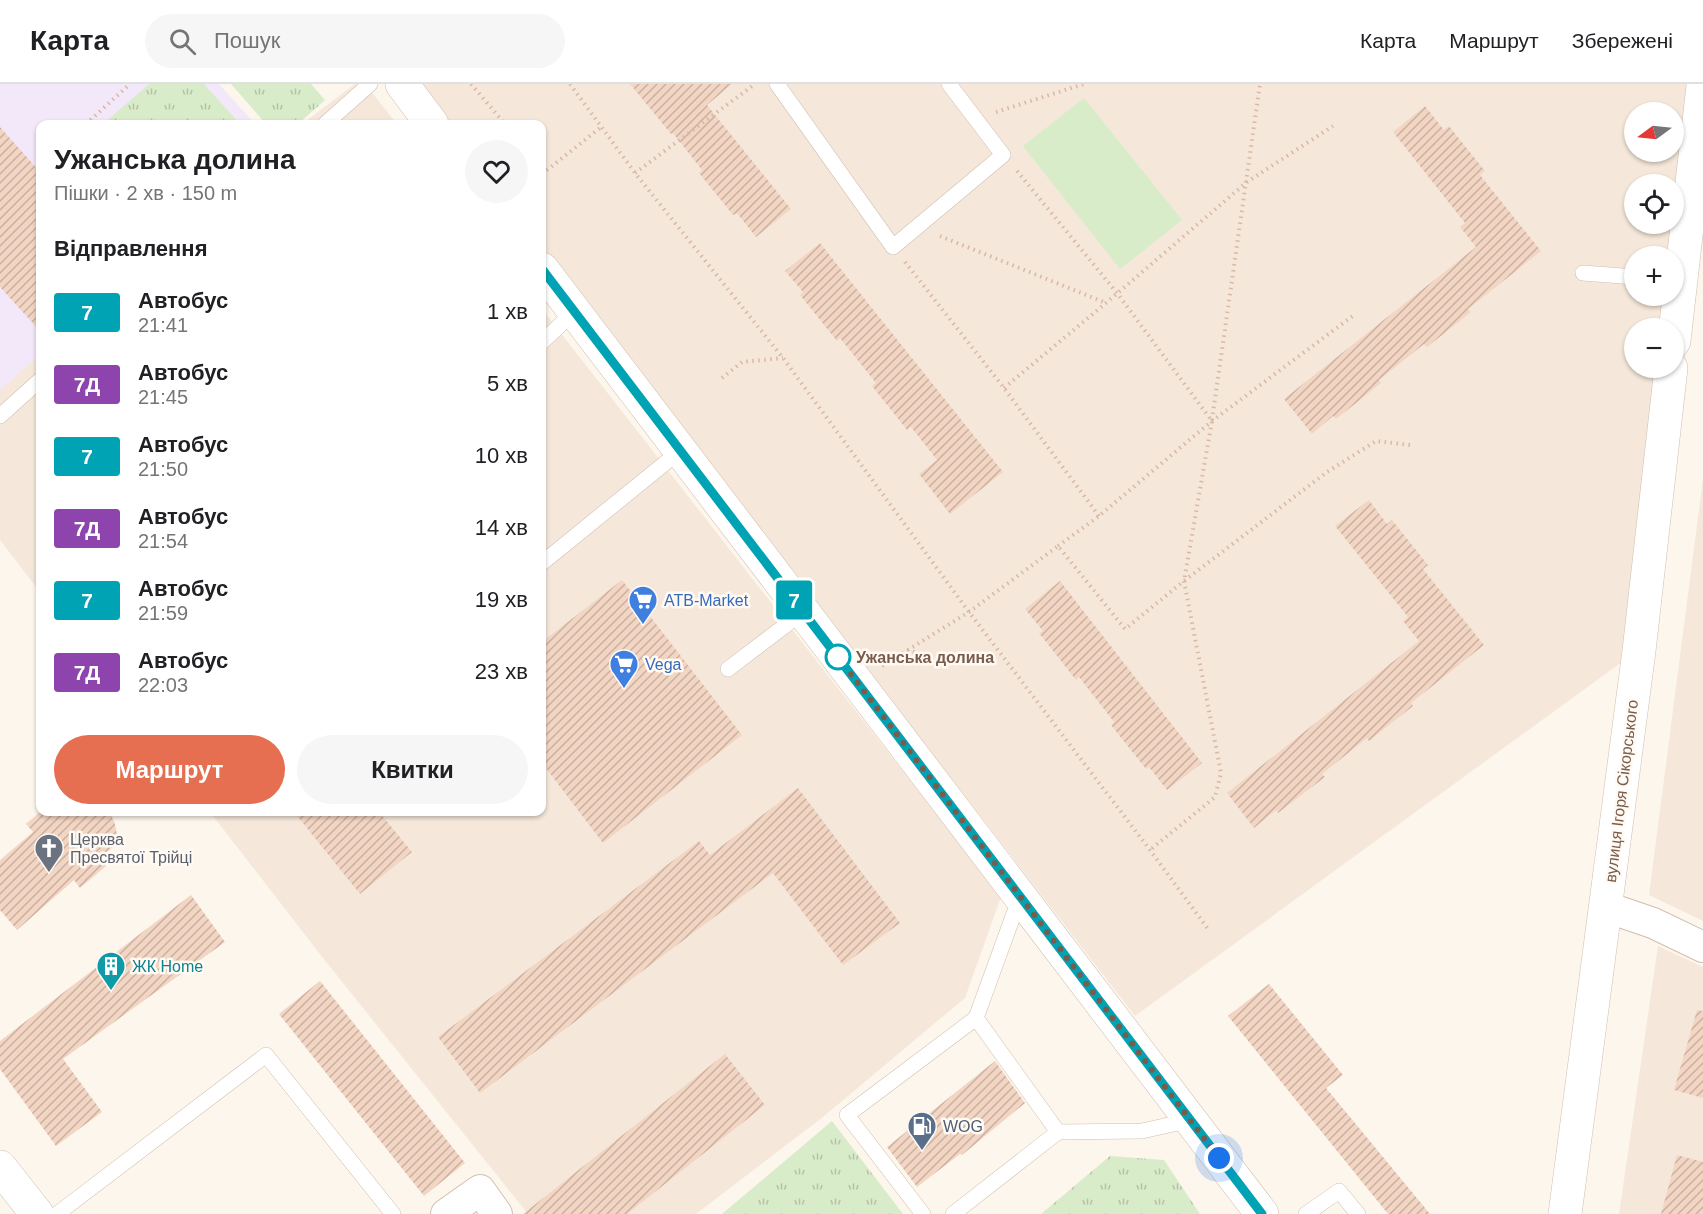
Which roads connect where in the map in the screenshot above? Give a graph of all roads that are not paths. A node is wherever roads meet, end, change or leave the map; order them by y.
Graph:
1 (370, 84) edge
2 (402, 84) edge
3 (777, 84) edge
4 (949, 84) edge
5 (1703, 86) edge
6 (330, 120) edge
7 (429, 120) edge
8 (1681, 246) edge
9 (1584, 273) dead end
10 (546, 274) edge
11 (1624, 276) edge
12 (574, 312) junction
13 (546, 338) edge
14 (1670, 378) edge
15 (36, 384) edge
16 (0, 416) edge
17 (680, 451) junction
18 (546, 560) edge
19 (803, 612) junction
20 (728, 669) dead end
21 (1020, 897) junction
22 (1606, 907) junction
23 (1703, 947) edge
24 (976, 1018) junction
25 (1191, 1120) junction
26 (1058, 1132) junction
27 (0, 1167) edge
28 (37, 1214) edge
29 (57, 1214) edge
30 (393, 1214) edge
31 (446, 1214) edge
32 (497, 1214) edge
33 (923, 1214) edge
34 (953, 1214) edge
35 (1262, 1214) edge
36 (1306, 1214) edge
37 (1358, 1214) edge
38 (1565, 1214) edge

1 - 6 lane
2 - 7 street
3 - 4 lane
5 - 8 street
9 - 11 lane
10 - 12 street
12 - 13 lane
12 - 17 street
14 - 22 street, вулиця Ігоря Сікорського
15 - 16 lane
17 - 18 lane
17 - 19 street
19 - 20 lane
19 - 21 street
21 - 24 lane
21 - 25 street
22 - 23 street
22 - 38 street, вулиця Ігоря Сікорського
24 - 26 lane
24 - 33 lane
25 - 26 lane
25 - 35 street
26 - 34 lane
27 - 28 street
29 - 30 lane
31 - 32 street
36 - 37 lane

